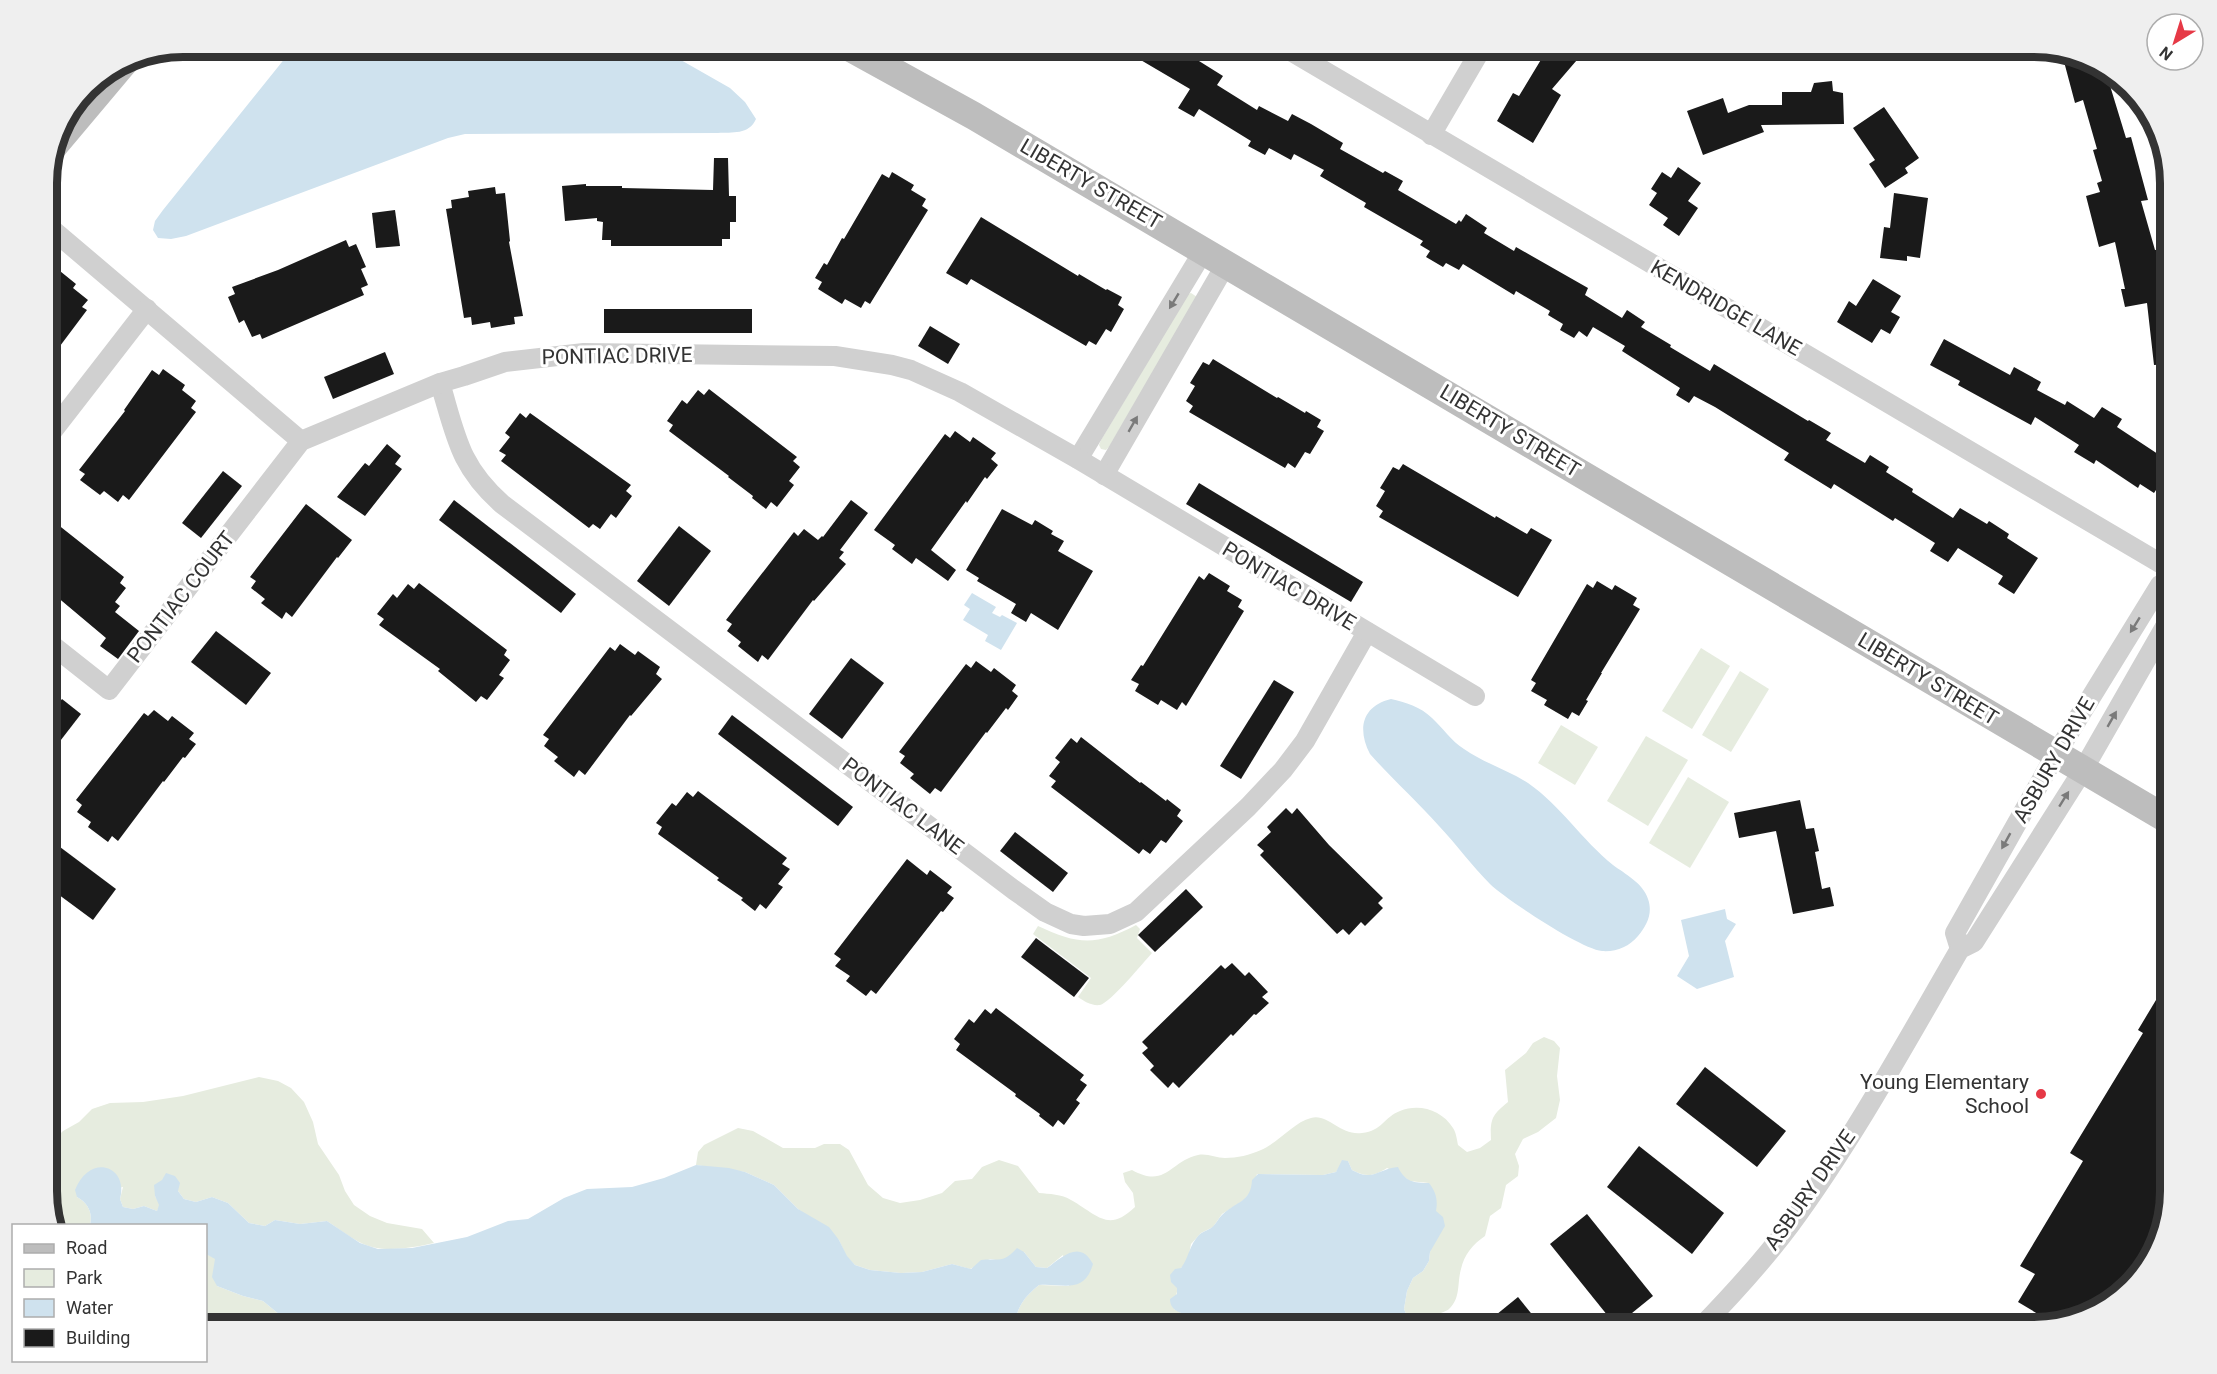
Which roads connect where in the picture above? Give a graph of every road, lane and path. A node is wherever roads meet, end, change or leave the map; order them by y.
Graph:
1 (867, 57) edge
2 (1300, 57) edge
3 (1477, 57) edge
4 (109, 81) edge
5 (72, 125) edge
6 (1431, 135) junction
7 (57, 233) edge
8 (1215, 257) junction
9 (147, 309) junction
10 (440, 383) junction
11 (57, 425) edge
12 (301, 441) junction
13 (1078, 459) junction
14 (1104, 475) junction
15 (2160, 563) edge
16 (2160, 585) edge
17 (1367, 632) junction
18 (2160, 635) edge
19 (57, 649) edge
20 (1475, 696) dead end
21 (2056, 754) junction
22 (2083, 770) junction
23 (2160, 815) edge
24 (1960, 949) junction
25 (1711, 1317) edge

1 - 8 street, LIBERTY STREET
2 - 6 street, KENDRIDGE LANE
3 - 6 street
4 - 5 street
6 - 15 street, KENDRIDGE LANE
7 - 9 street
8 -> 13 street
14 -> 8 street
8 - 21 street, LIBERTY STREET
9 - 11 street
9 - 12 street
10 - 12 street, PONTIAC DRIVE
10 - 13 street, PONTIAC DRIVE
10 - 17 street, PONTIAC LANE
12 - 19 street, PONTIAC COURT
13 - 14 street, PONTIAC DRIVE
14 - 17 street, PONTIAC DRIVE
16 -> 21 street, ASBURY DRIVE
17 - 20 street, PONTIAC DRIVE
22 -> 18 street, ASBURY DRIVE
21 - 22 street, LIBERTY STREET
21 -> 24 street, ASBURY DRIVE
22 - 23 street, LIBERTY STREET
24 -> 22 street, ASBURY DRIVE
24 - 25 street, ASBURY DRIVE

